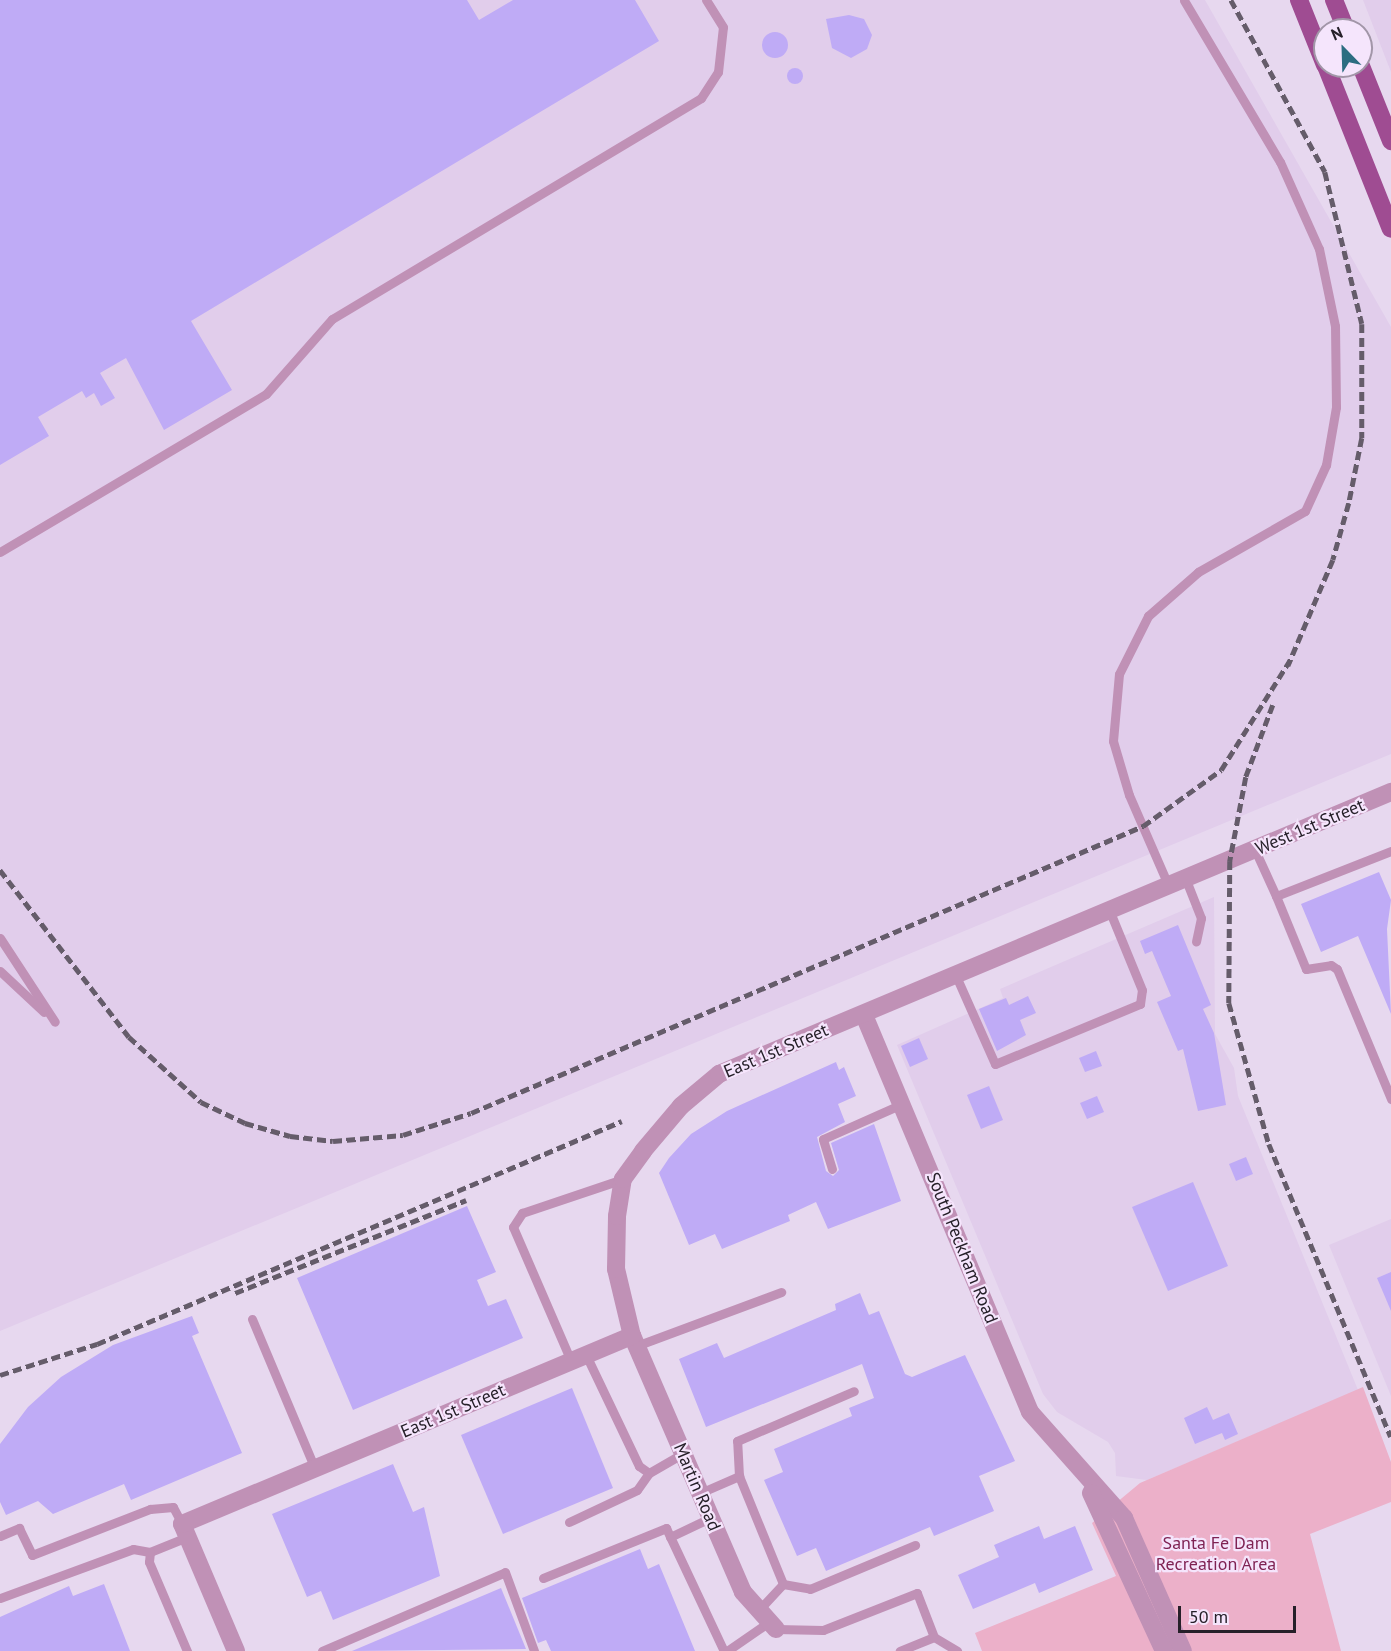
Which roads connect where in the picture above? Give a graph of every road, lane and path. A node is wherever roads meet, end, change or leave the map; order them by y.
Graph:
1 (706, 0) edge
2 (1184, 0) edge
3 (1299, 0) edge
4 (1334, 0) edge
5 (1341, 18) edge
6 (1313, 35) edge
7 (1330, 78) edge
8 (1366, 78) edge
9 (1391, 141) edge
10 (1391, 229) edge
11 (0, 552) edge
12 (1391, 792) edge
13 (1255, 850) junction
14 (1391, 851) edge
15 (1230, 861) joint
16 (1177, 884) junction
17 (1276, 896) junction
18 (1110, 912) junction
19 (0, 938) edge
20 (1196, 941) dead end
21 (0, 970) edge
22 (956, 976) junction
23 (864, 1015) junction
24 (1391, 1099) edge
25 (902, 1104) junction
26 (832, 1169) dead end
27 (623, 1179) junction
28 (782, 1292) dead end
29 (252, 1319) dead end
30 (634, 1341) junction
31 (579, 1358) junction
32 (854, 1391) dead end
33 (683, 1453) junction
34 (315, 1468) junction
35 (1078, 1471) junction
36 (649, 1473) junction
37 (739, 1476) junction
38 (700, 1493) junction
39 (711, 1518) junction
40 (569, 1522) dead end
41 (184, 1530) junction
42 (0, 1536) edge
43 (670, 1537) junction
44 (915, 1545) dead end
45 (150, 1552) junction
46 (543, 1578) dead end
47 (783, 1584) junction
48 (0, 1598) edge
49 (768, 1620) junction
50 (934, 1637) junction
51 (187, 1651) edge
52 (236, 1651) edge
53 (322, 1651) edge
54 (534, 1651) edge
55 (725, 1651) edge
56 (900, 1651) edge
57 (957, 1651) edge
58 (1164, 1651) edge
59 (1183, 1651) edge

1 - 11 lane
2 - 16 lane
3 - 6 main road
4 - 5 main road
7 - 10 main road
8 - 9 main road
12 - 13 street, West 1st Street
13 - 15 street, West 1st Street
13 - 17 lane
14 - 17 lane
15 - 16 street, East 1st Street
16 - 18 street, East 1st Street
16 - 20 lane
17 - 24 lane
18 - 22 street, East 1st Street
18 - 22 lane
19 - 21 lane
22 - 23 street, East 1st Street
23 - 25 street, South Peckham Road
23 - 27 street, East 1st Street
25 - 26 lane
25 - 35 street, South Peckham Road
27 - 30 street
27 - 31 lane
28 - 30 lane
29 - 34 lane
30 - 31 street, East 1st Street
30 - 33 street, Martin Road
31 - 34 street, East 1st Street
31 - 36 lane
32 - 37 lane
33 - 36 lane
33 - 38 street, Martin Road
34 - 41 street, East 1st Street
35 - 58 street
35 - 59 street
36 - 40 lane
37 - 38 lane
37 - 47 lane
38 - 39 street, Martin Road
39 - 43 lane
39 - 49 street, Martin Road
41 - 42 lane
41 - 45 lane
41 - 52 street
43 - 46 lane
43 - 55 lane
44 - 47 lane
45 - 48 lane
45 - 51 lane
47 - 49 lane
49 - 50 lane
49 - 55 lane
50 - 56 lane
50 - 57 lane
53 - 54 lane

